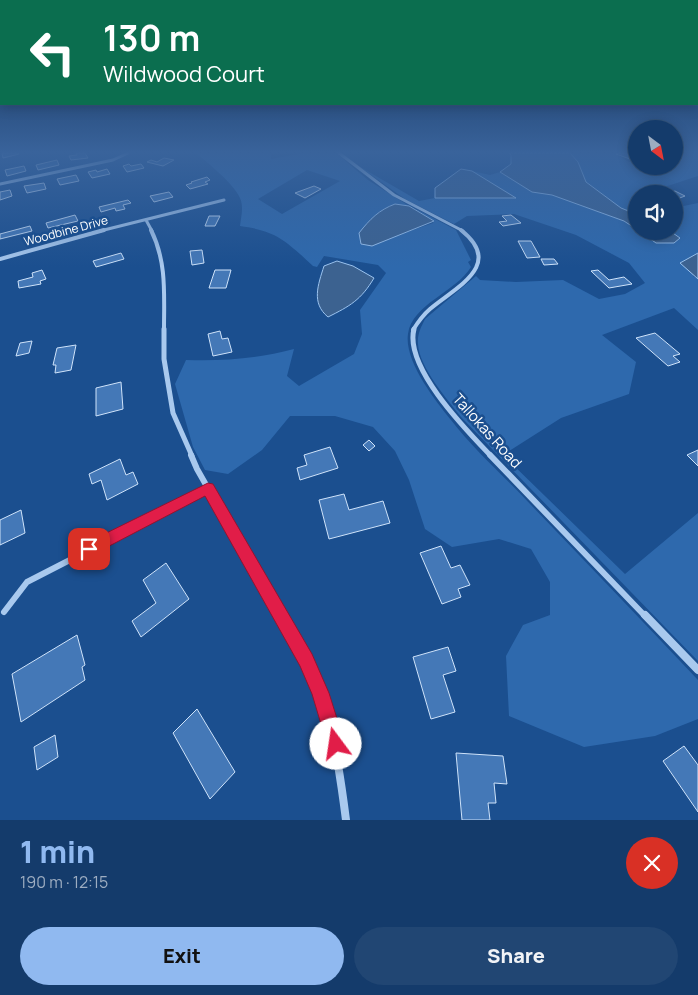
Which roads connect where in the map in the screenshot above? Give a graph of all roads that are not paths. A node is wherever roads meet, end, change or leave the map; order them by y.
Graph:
1 (389, 191) edge
2 (224, 200) dead end
3 (146, 220) junction
4 (0, 259) edge
5 (208, 489) junction
6 (4, 612) dead end
7 (698, 670) edge
8 (346, 820) edge

1 - 7 street, Tallokas Road
2 - 3 street, Woodbine Drive
3 - 4 street, Woodbine Drive
3 - 5 street
5 - 6 street
5 - 8 street

